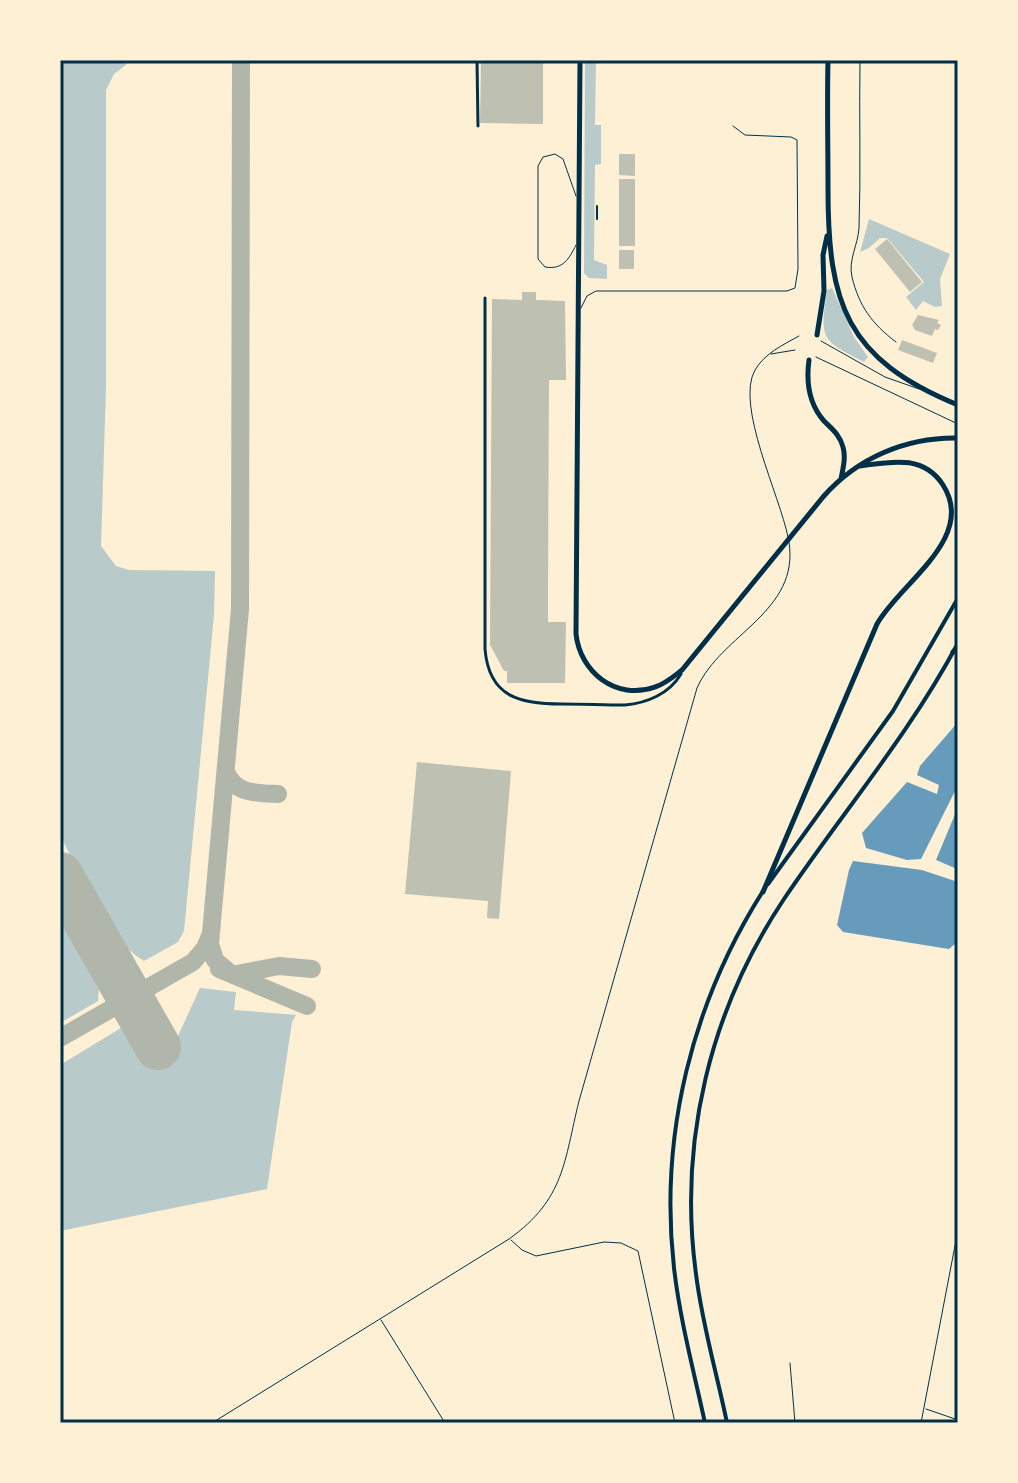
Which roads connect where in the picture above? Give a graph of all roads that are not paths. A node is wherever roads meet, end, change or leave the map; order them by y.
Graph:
1 (477, 60) edge
2 (580, 60) edge
3 (828, 60) edge
4 (860, 60) edge
5 (478, 126) dead end
6 (733, 126) dead end
7 (577, 199) junction
8 (597, 206) dead end
9 (597, 219) dead end
10 (828, 232) junction
11 (577, 244) junction
12 (485, 298) dead end
13 (577, 320) junction
14 (817, 335) dead end
15 (799, 336) dead end
16 (821, 341) dead end
17 (896, 342) dead end
18 (795, 350) dead end
19 (768, 355) junction
20 (813, 358) joint
21 (922, 390) junction
22 (958, 405) edge
23 (958, 424) edge
24 (958, 438) edge
25 (859, 466) junction
26 (841, 479) junction
27 (958, 598) edge
28 (956, 648) edge
29 (682, 670) junction
30 (763, 892) junction
31 (958, 1230) edge
32 (509, 1239) junction
33 (380, 1320) junction
34 (790, 1363) dead end
35 (923, 1408) junction
36 (958, 1420) edge
37 (212, 1423) edge
38 (445, 1423) edge
39 (675, 1423) edge
40 (705, 1423) edge
41 (727, 1423) edge
42 (795, 1423) edge
43 (921, 1423) edge

1 - 5 street
2 - 7 main road
3 - 10 main road
4 - 17 lane
6 - 13 lane
7 - 11 main road
7 - 11 lane
8 - 9 street
10 - 14 main road
10 - 21 main road
11 - 13 main road
12 - 29 street
13 - 29 main road
15 - 19 lane
16 - 21 lane
18 - 19 lane
19 - 32 lane
20 - 23 lane
20 - 26 main road
21 - 22 main road
24 - 25 main road
25 - 26 main road
25 - 30 main road
26 - 29 main road
27 - 30 main road
28 - 41 main road
30 - 40 main road
31 - 35 lane
32 - 33 lane
32 - 39 lane
33 - 37 lane
33 - 38 lane
34 - 42 lane
35 - 36 lane
35 - 43 lane

